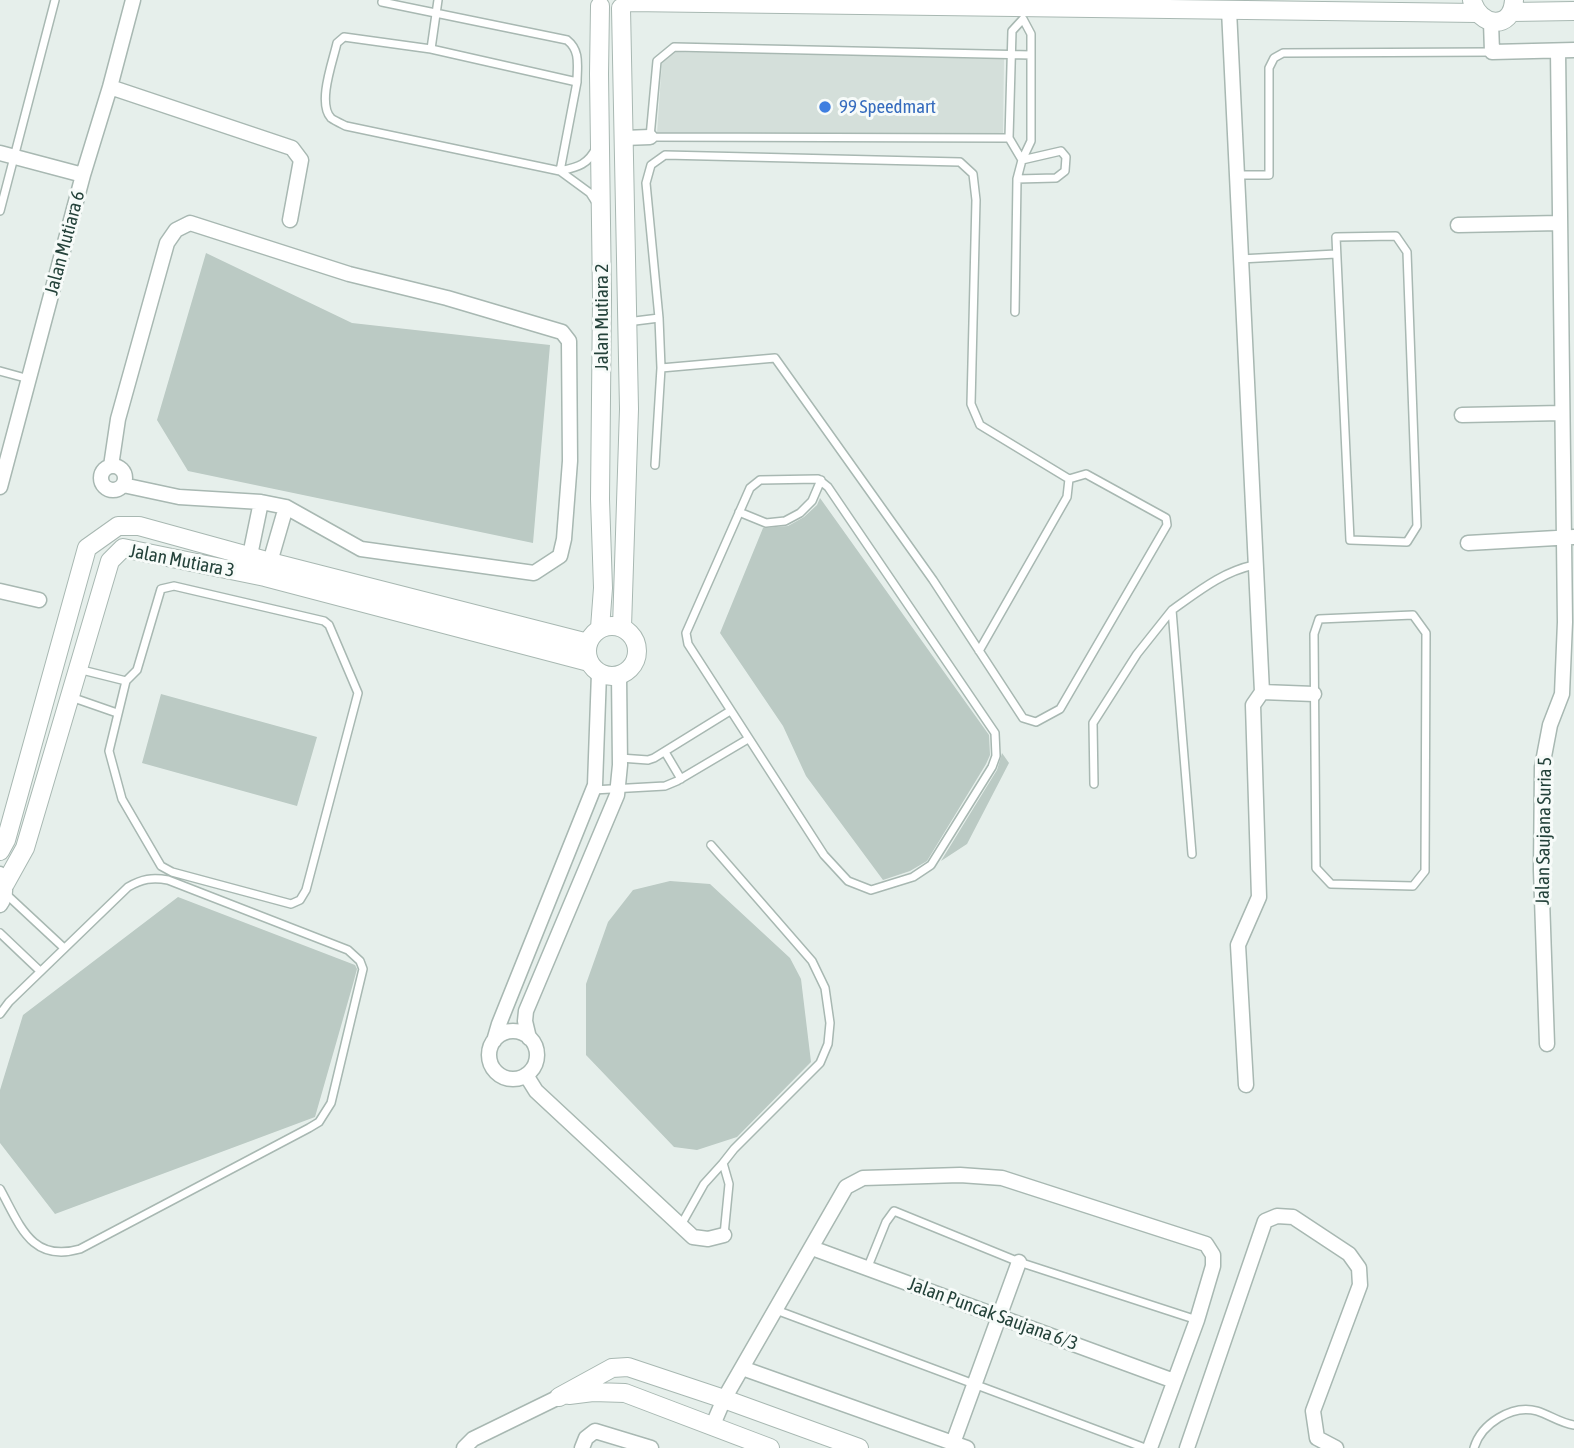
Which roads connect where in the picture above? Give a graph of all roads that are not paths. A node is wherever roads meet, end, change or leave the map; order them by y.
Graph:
1 (55, 0) edge
2 (133, 0) edge
3 (438, 0) edge
4 (382, 2) dead end
5 (598, 3) edge
6 (627, 4) edge
7 (1513, 6) edge
8 (1229, 10) junction
9 (1574, 10) edge
10 (1480, 12) edge
11 (436, 13) junction
12 (1023, 13) junction
13 (431, 49) junction
14 (1574, 50) edge
15 (1558, 51) junction
16 (1492, 52) junction
17 (1010, 54) junction
18 (1031, 55) junction
19 (577, 82) junction
20 (110, 87) junction
21 (600, 136) junction
22 (650, 137) junction
23 (624, 138) junction
24 (1009, 138) junction
25 (7, 155) edge
26 (1022, 160) junction
27 (559, 171) junction
28 (83, 175) junction
29 (1237, 175) junction
30 (1017, 179) junction
31 (0, 211) edge
32 (290, 220) dead end
33 (1560, 223) junction
34 (602, 225) junction
35 (1458, 225) dead end
36 (1336, 254) junction
37 (1240, 259) junction
38 (1015, 312) dead end
39 (659, 318) junction
40 (626, 322) junction
41 (660, 368) junction
42 (0, 370) edge
43 (30, 379) junction
44 (1562, 413) junction
45 (1462, 415) dead end
46 (656, 465) dead end
47 (821, 480) junction
48 (1069, 480) junction
49 (0, 486) edge
50 (261, 502) junction
51 (286, 507) junction
52 (739, 512) junction
53 (1569, 537) edge
54 (1468, 543) dead end
55 (248, 565) junction
56 (1254, 565) junction
57 (267, 570) junction
58 (0, 591) edge
59 (38, 600) dead end
60 (1172, 610) junction
61 (622, 627) junction
62 (600, 628) junction
63 (588, 643) junction
64 (979, 651) junction
65 (77, 668) junction
66 (594, 668) junction
67 (618, 675) junction
68 (126, 681) junction
69 (1262, 692) junction
70 (1314, 694) junction
71 (69, 696) junction
72 (730, 712) junction
73 (117, 713) junction
74 (748, 739) junction
75 (665, 752) junction
76 (620, 758) junction
77 (681, 779) junction
78 (1094, 784) dead end
79 (618, 789) junction
80 (593, 790) junction
81 (711, 845) dead end
82 (0, 850) edge
83 (1192, 853) dead end
84 (3, 889) edge
85 (0, 933) edge
86 (64, 948) junction
87 (40, 971) junction
88 (0, 1014) edge
89 (529, 1038) junction
90 (494, 1041) junction
91 (1547, 1044) dead end
92 (526, 1075) junction
93 (1246, 1085) dead end
94 (723, 1163) junction
95 (0, 1189) edge
96 (681, 1227) junction
97 (724, 1236) joint
98 (812, 1248) junction
99 (1019, 1262) junction
100 (867, 1269) junction
101 (776, 1310) junction
102 (1000, 1318) junction
103 (1196, 1320) junction
104 (742, 1368) junction
105 (1174, 1381) junction
106 (975, 1386) junction
107 (559, 1397) junction
108 (724, 1399) junction
109 (1574, 1425) edge
110 (712, 1427) junction
111 (960, 1446) edge
112 (464, 1448) edge
113 (582, 1448) edge
114 (651, 1448) edge
115 (770, 1448) edge
116 (859, 1448) edge
117 (1145, 1448) edge
118 (1150, 1448) edge
119 (1187, 1448) edge
120 (1336, 1448) edge
121 (1474, 1448) edge

1 - 25 lane
2 - 20 street, Jalan Mutiara 6
3 - 11 lane
4 - 11 lane
5 - 6 street
5 - 21 street, Jalan Mutiara 2
6 - 12 street
6 - 23 street, Jalan Mutiara 2
7 - 9 street
7 - 10 street
8 - 10 street
8 - 12 street
8 - 29 street
10 - 16 street
11 - 13 lane
11 - 19 lane
12 - 17 lane
12 - 18 lane
13 - 19 lane
13 - 27 lane
14 - 15 street
15 - 16 street
15 - 33 street, Jalan Saujana Suria 5
16 - 29 lane
17 - 18 lane
17 - 22 lane
17 - 24 lane
18 - 26 lane
19 - 27 lane
20 - 28 street, Jalan Mutiara 6
20 - 32 street
21 - 27 lane
21 - 34 street, Jalan Mutiara 2
22 - 23 street
22 - 24 lane
23 - 40 street, Jalan Mutiara 2
24 - 26 lane
25 - 28 street
25 - 31 lane
26 - 30 lane
26 - 30 lane
27 - 34 lane
28 - 43 street, Jalan Mutiara 6
29 - 37 street
30 - 38 lane
33 - 35 street
33 - 44 street, Jalan Saujana Suria 5
34 - 62 street, Jalan Mutiara 2
36 - 36 lane
36 - 37 lane
37 - 56 street
39 - 40 lane
39 - 41 lane
39 - 48 lane
40 - 61 street, Jalan Mutiara 2
41 - 46 lane
41 - 64 lane
42 - 43 lane
43 - 49 street, Jalan Mutiara 6
44 - 45 street
44 - 53 street, Jalan Saujana Suria 5
47 - 52 lane
47 - 52 lane
47 - 74 lane
48 - 64 lane
48 - 64 lane
50 - 51 street
50 - 51 street
50 - 55 street
51 - 57 street
52 - 72 lane
53 - 54 street
53 - 91 street, Jalan Saujana Suria 5
55 - 57 street, Jalan Mutiara 3
55 - 65 street, Jalan Mutiara 3
55 - 82 street, Jalan Mutiara 3
56 - 60 lane
56 - 69 street
57 - 63 street, Jalan Mutiara 3
57 - 66 street, Jalan Mutiara 3
58 - 59 street
60 - 78 lane
60 - 83 lane
61 - 62 street
61 - 67 street
62 - 63 street
63 - 66 street
65 - 68 lane
65 - 71 street, Jalan Mutiara 3
66 - 67 street
66 - 80 street
67 - 76 street
68 - 73 lane
68 - 73 lane
69 - 70 street
69 - 93 street
70 - 70 lane
71 - 73 lane
71 - 84 street, Jalan Mutiara 3
72 - 74 lane
72 - 75 lane
74 - 77 lane
75 - 76 lane
75 - 77 lane
76 - 79 street
77 - 79 lane
79 - 80 lane
79 - 89 street
80 - 90 street
81 - 94 lane
84 - 86 lane
85 - 87 lane
86 - 87 lane
86 - 95 lane
87 - 88 lane
89 - 90 street
89 - 92 street
90 - 92 street
92 - 96 street
94 - 96 lane
94 - 97 lane
96 - 97 street
98 - 100 street, Jalan Puncak Saujana 6/3
98 - 101 street
98 - 103 street
99 - 100 lane
99 - 102 street
99 - 103 lane
100 - 102 street, Jalan Puncak Saujana 6/3
101 - 104 street
101 - 106 lane
102 - 105 street, Jalan Puncak Saujana 6/3
102 - 106 street
103 - 105 street
104 - 108 street
104 - 111 street
105 - 118 street
106 - 111 street
106 - 117 lane
107 - 108 street
107 - 110 street
107 - 112 street
108 - 110 street
108 - 116 street
109 - 121 lane
110 - 115 street
113 - 114 street
119 - 120 street

